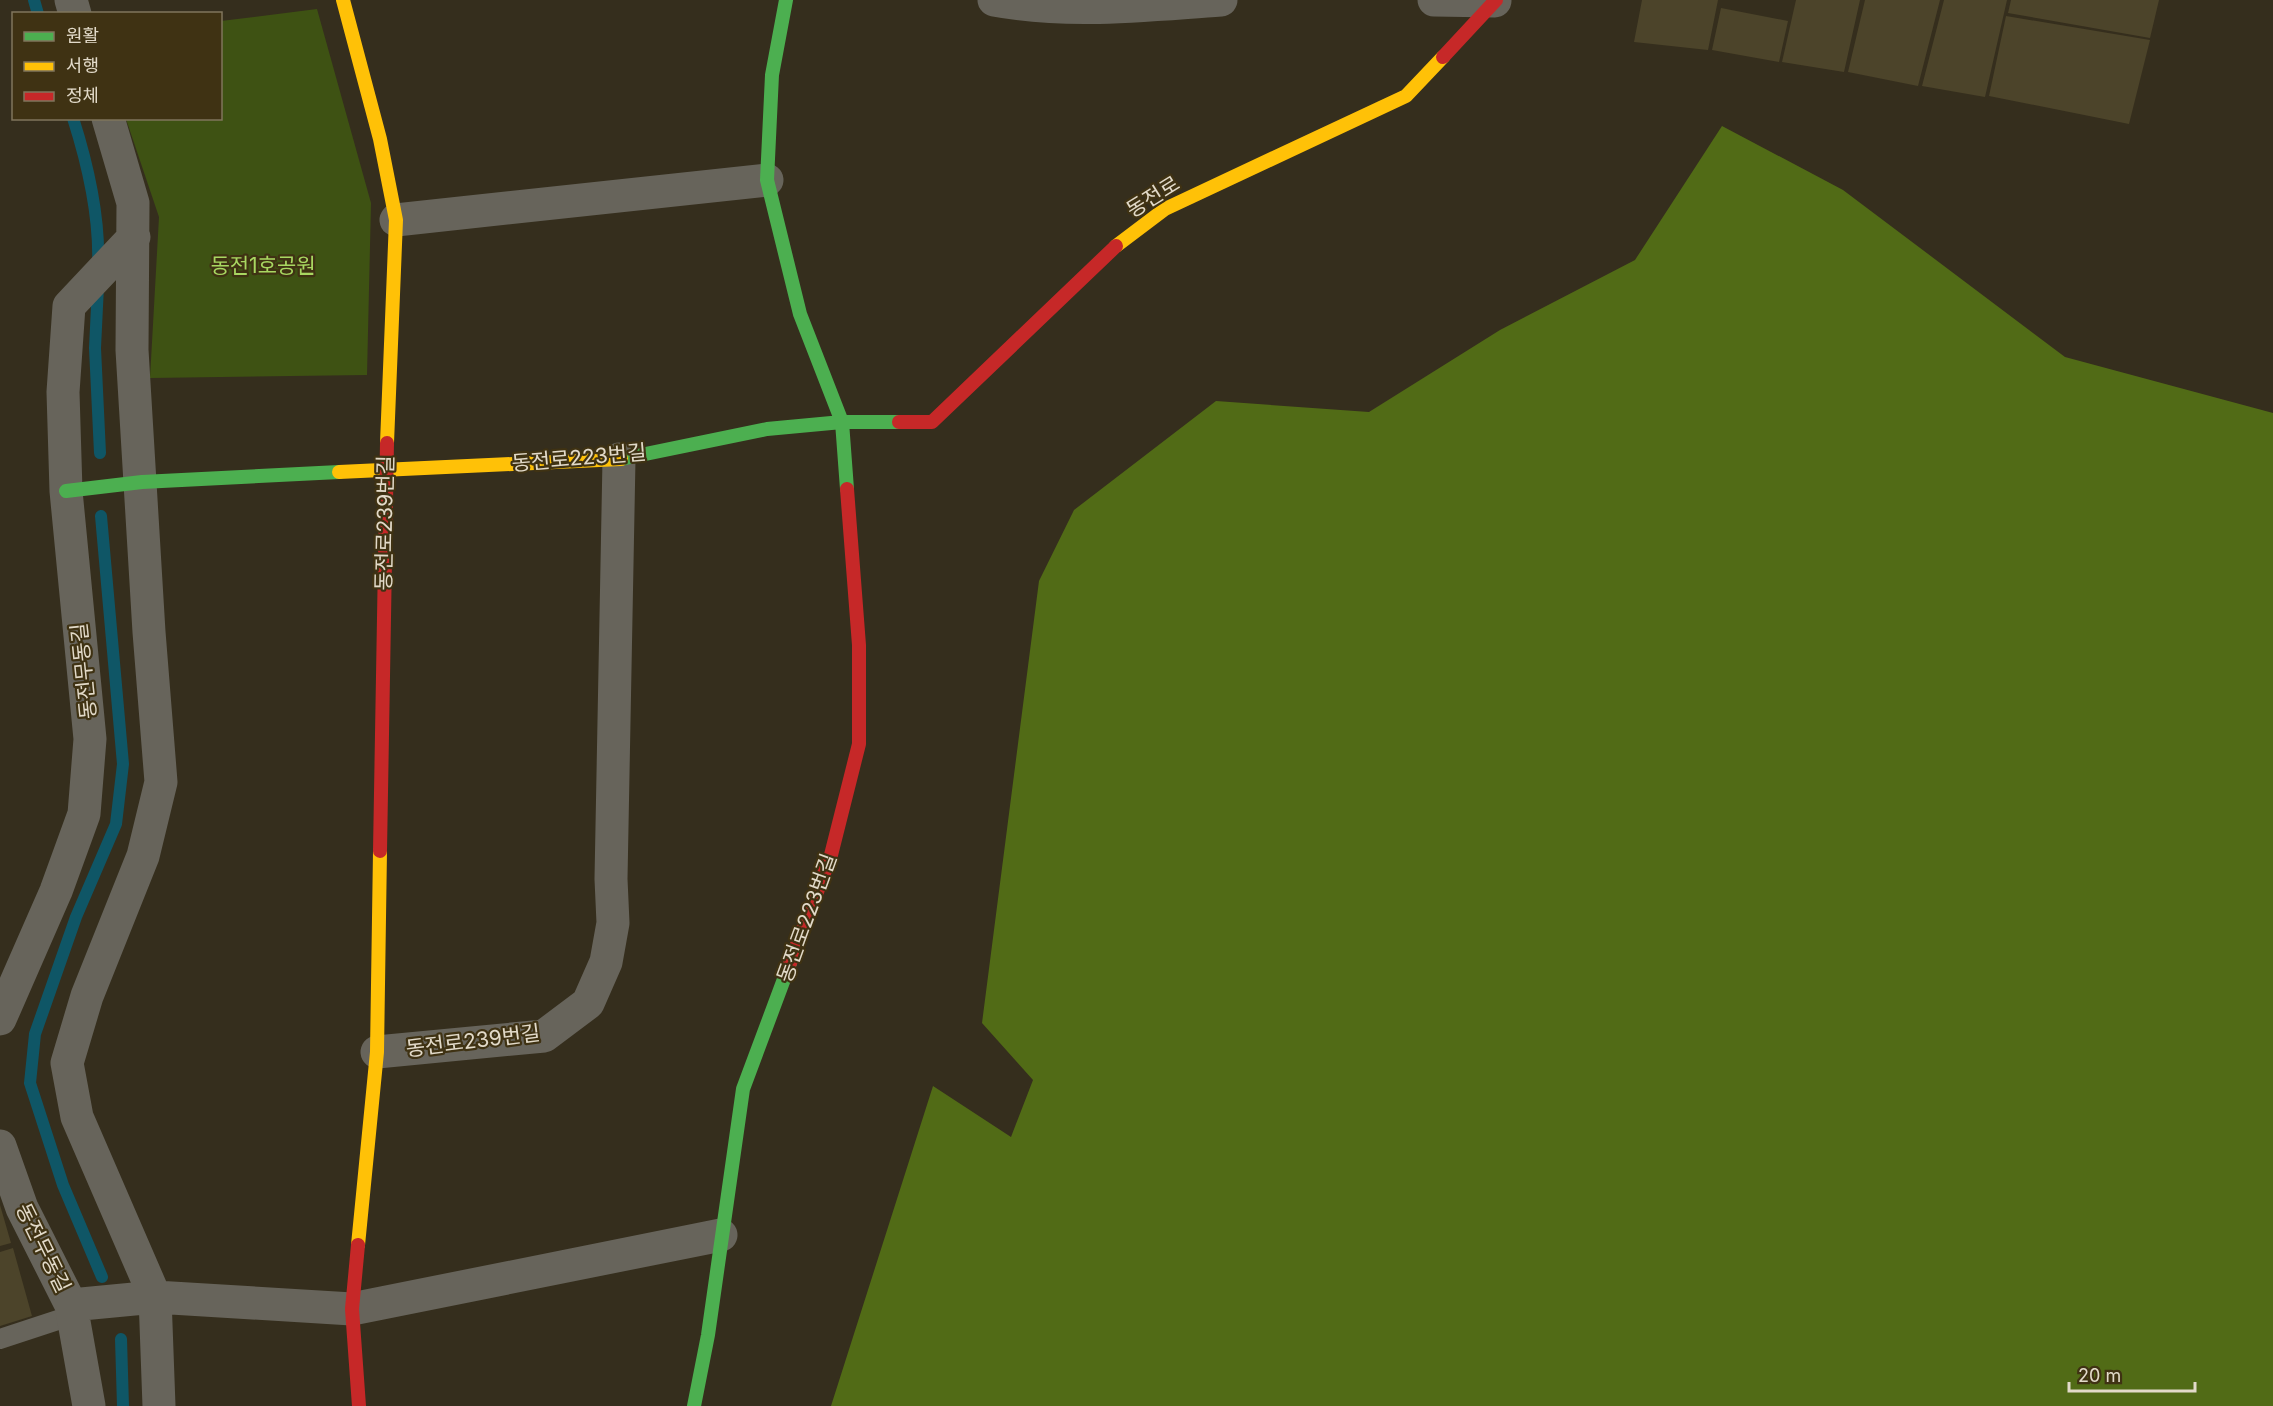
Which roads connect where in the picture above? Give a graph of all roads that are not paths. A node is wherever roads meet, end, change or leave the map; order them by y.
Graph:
1 (343, 0) edge
2 (786, 0) edge
3 (994, 0) edge
4 (1221, 0) edge
5 (1434, 0) edge
6 (1496, 0) edge
7 (109, 120) edge
8 (767, 180) junction
9 (396, 220) junction
10 (134, 237) junction
11 (842, 422) junction
12 (619, 459) junction
13 (386, 470) junction
14 (142, 482) junction
15 (66, 491) junction
16 (0, 1019) edge
17 (376, 1052) junction
18 (0, 1146) edge
19 (721, 1235) junction
20 (155, 1297) junction
21 (352, 1309) junction
22 (72, 1310) junction
23 (0, 1340) edge
24 (89, 1406) edge
25 (159, 1406) edge
26 (359, 1406) edge
27 (694, 1406) edge

1 - 9 street, 동전로239번길
2 - 8 street, 동전로223번길
3 - 4 street
5 - 6 street
6 - 11 street, 동전로
7 - 10 street
8 - 9 street
8 - 11 street, 동전로223번길
9 - 13 street, 동전로239번길
10 - 14 street
10 - 15 street, 동전무동길
11 - 12 street, 동전로223번길
11 - 19 street, 동전로223번길
12 - 13 street, 동전로223번길
12 - 17 street, 동전로239번길
13 - 14 street, 동전로223번길
13 - 17 street, 동전로239번길
14 - 15 street, 동전로223번길
14 - 20 street
15 - 16 street, 동전무동길
17 - 21 street, 동전로239번길
18 - 22 street, 동전무동길
19 - 21 street
19 - 27 street, 동전로223번길
20 - 21 street
20 - 22 street
20 - 25 street
21 - 26 street, 동전로239번길
22 - 23 lane, 동전무동길
22 - 24 street, 동전무동길

